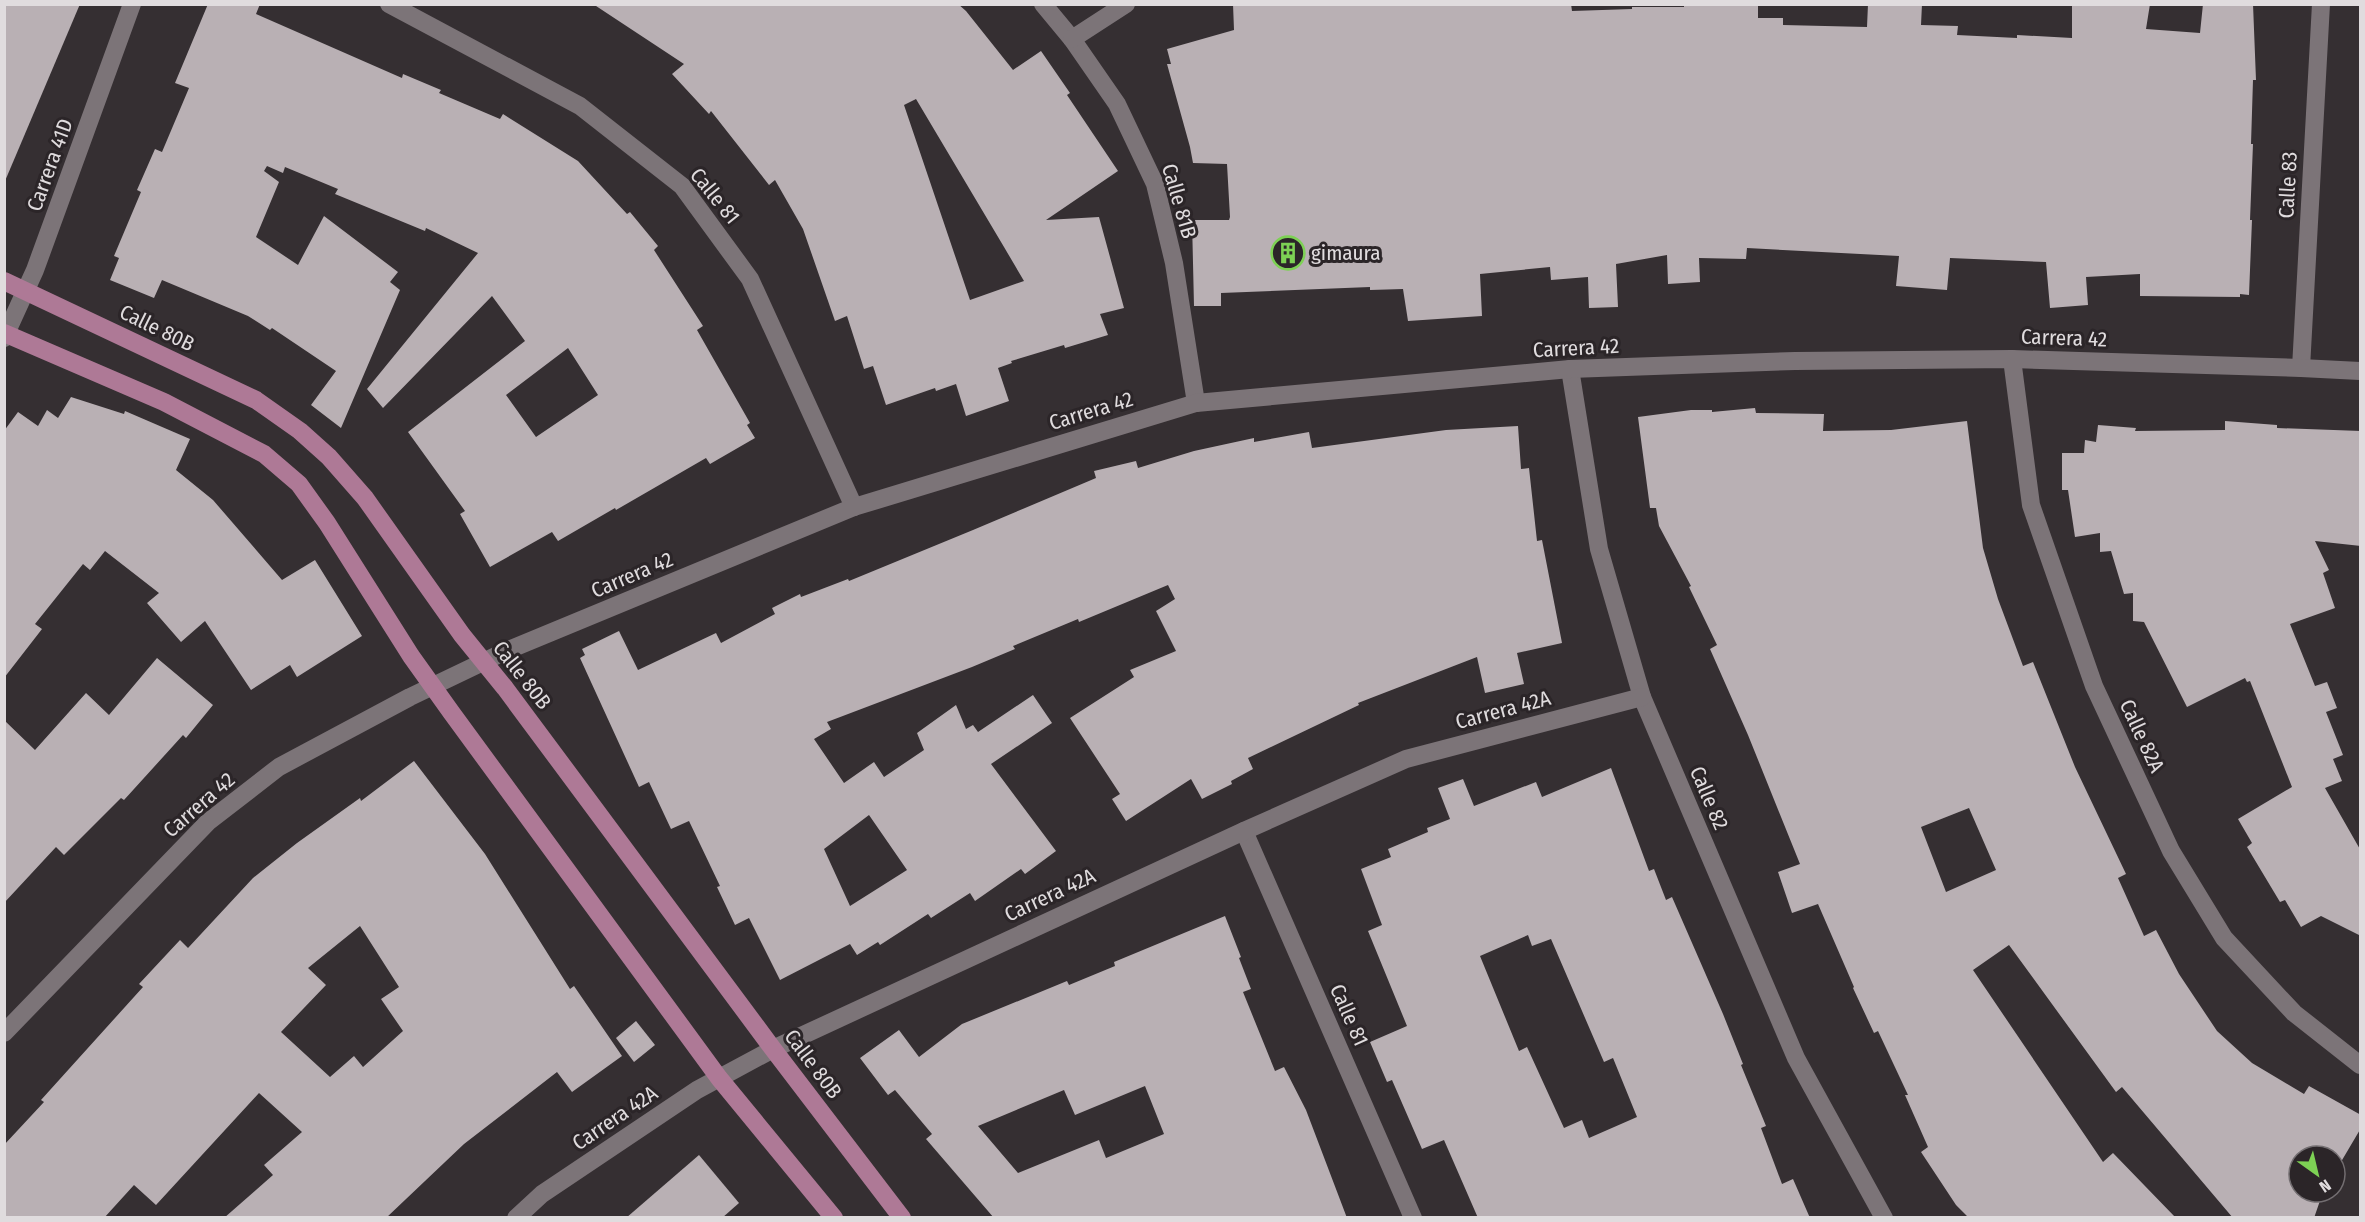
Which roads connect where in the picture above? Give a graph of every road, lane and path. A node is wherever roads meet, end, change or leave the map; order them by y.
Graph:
1 (132, 4) edge
2 (389, 4) edge
3 (1043, 4) edge
4 (1126, 4) edge
5 (2320, 4) edge
6 (1072, 39) junction
7 (4, 281) edge
8 (27, 290) junction
9 (5, 335) edge
10 (2012, 359) junction
11 (2301, 368) junction
12 (1570, 369) junction
13 (2361, 372) edge
14 (1196, 403) junction
15 (854, 507) junction
16 (483, 662) junction
17 (433, 687) junction
18 (1642, 697) junction
19 (1244, 831) junction
20 (4, 1033) edge
21 (773, 1049) junction
22 (2361, 1065) edge
23 (719, 1078) junction
24 (516, 1218) edge
25 (834, 1218) edge
26 (902, 1218) edge
27 (1413, 1218) edge
28 (1884, 1218) edge

1 - 8 street, Carrera 41D
2 - 15 street, Calle 81
3 - 6 street, Calle 81B
4 - 6 street
5 - 11 street, Calle 83
6 - 14 street, Calle 81B
7 - 8 main road, Calle 80B
8 - 9 street, Carrera 41D
8 - 16 main road, Calle 80B
9 - 17 main road
10 - 11 street, Carrera 42
10 - 12 street, Carrera 42
10 - 22 street, Calle 82A
11 - 13 street, Carrera 42
12 - 14 street, Carrera 42
12 - 18 street, Calle 82
14 - 15 street, Carrera 42
15 - 16 street, Carrera 42
16 - 17 street, Carrera 42
16 - 21 main road, Calle 80B
17 - 20 street, Carrera 42
17 - 23 main road
18 - 19 street, Carrera 42A
18 - 28 street, Calle 82
19 - 21 street, Carrera 42A
19 - 27 street, Calle 81
21 - 23 street, Carrera 42A
21 - 26 main road, Calle 80B
23 - 24 street, Carrera 42A
23 - 25 main road

